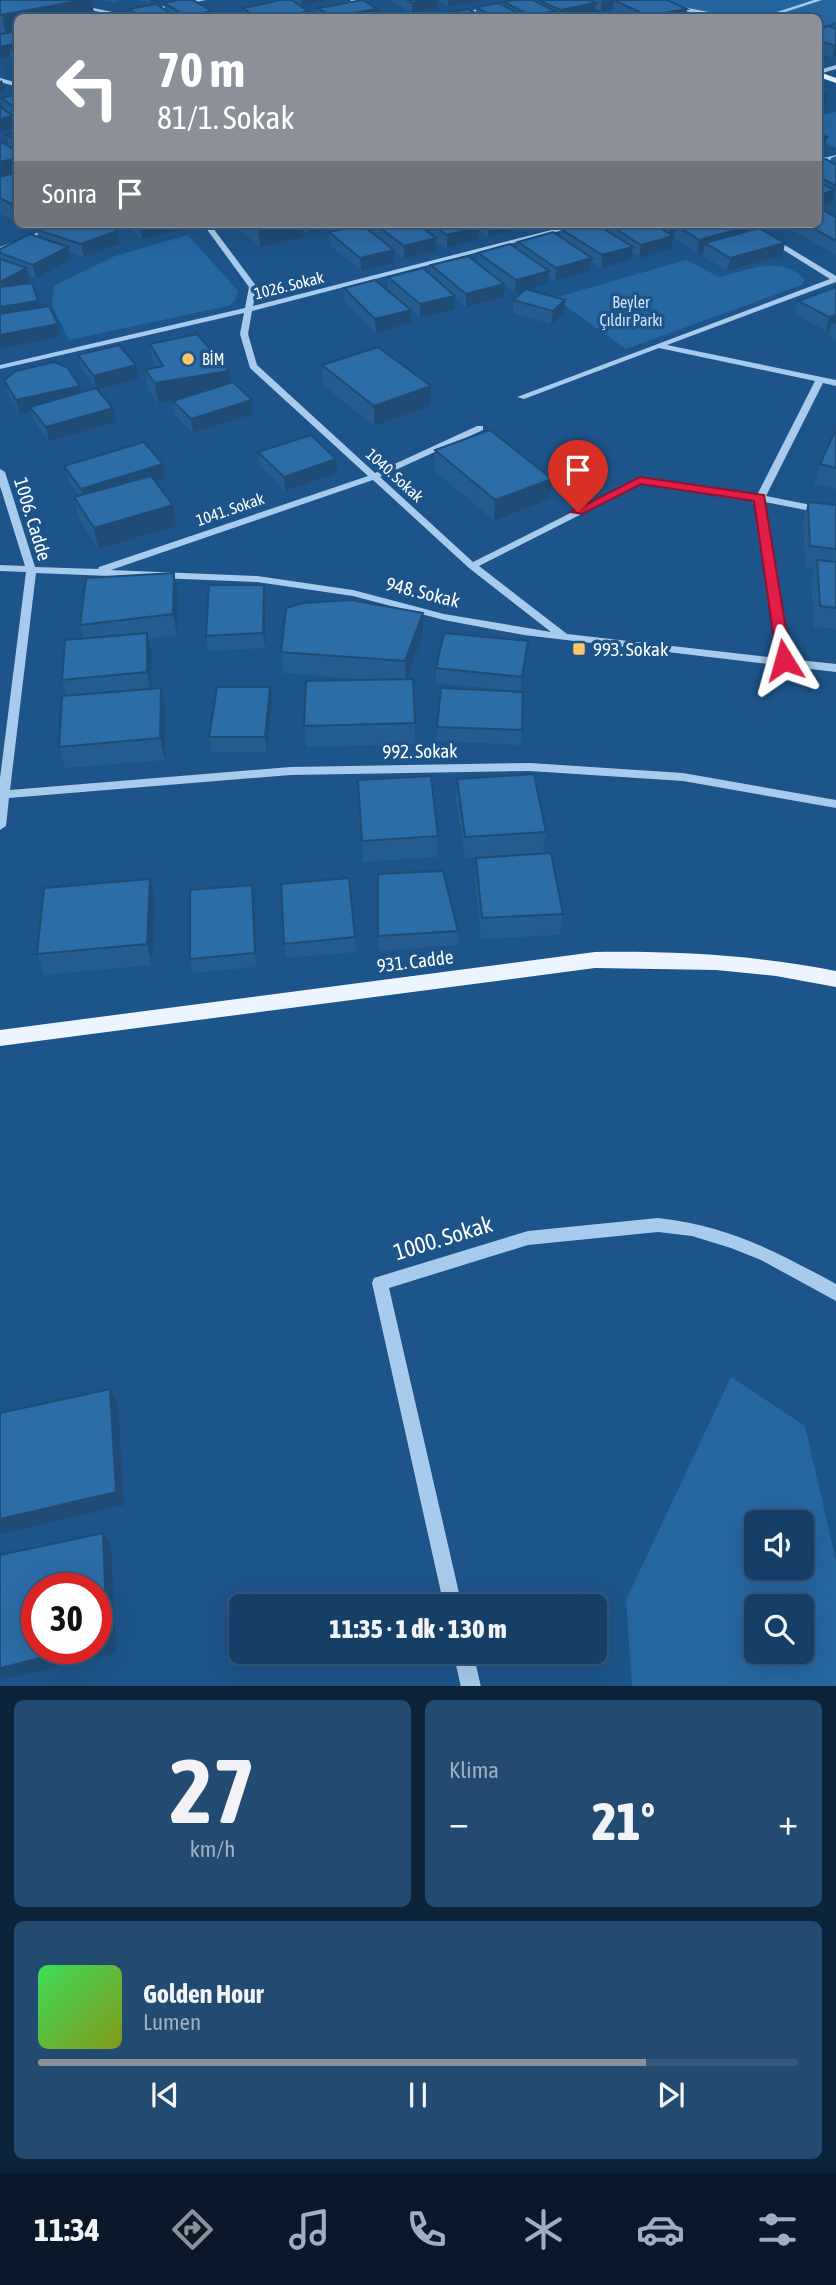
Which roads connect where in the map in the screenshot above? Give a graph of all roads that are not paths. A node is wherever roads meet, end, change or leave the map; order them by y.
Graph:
1 (48, 0) edge
2 (202, 0) edge
3 (353, 0) edge
4 (531, 0) edge
5 (819, 0) edge
6 (660, 6) joint
7 (118, 14) edge
8 (128, 14) edge
9 (375, 14) edge
10 (456, 14) edge
11 (678, 14) edge
12 (707, 14) edge
13 (773, 14) edge
14 (55, 228) edge
15 (209, 228) edge
16 (567, 228) edge
17 (753, 228) edge
18 (0, 249) edge
19 (836, 279) edge
20 (248, 310) junction
21 (660, 346) junction
22 (0, 367) edge
23 (820, 380) junction
24 (836, 383) edge
25 (522, 397) dead end
26 (480, 428) dead end
27 (0, 471) edge
28 (373, 477) junction
29 (760, 498) junction
30 (836, 513) edge
31 (472, 566) junction
32 (0, 568) edge
33 (31, 569) junction
34 (96, 572) junction
35 (565, 636) junction
36 (784, 660) junction
37 (836, 668) edge
38 (2, 795) edge
39 (836, 804) edge
40 (0, 826) edge
41 (836, 979) edge
42 (0, 1038) edge
43 (836, 1293) edge
44 (450, 1594) edge
45 (466, 1664) edge
46 (471, 1686) edge

1 - 7 street
2 - 8 street
3 - 9 street
4 - 10 street
5 - 13 street
6 - 11 main road
6 - 12 street
14 - 18 street
15 - 20 street, 1040. Sokak
16 - 20 street, 1026. Sokak
17 - 19 street
19 - 21 street
20 - 22 street, 1026. Sokak
20 - 28 street, 1040. Sokak
21 - 23 street
21 - 25 street
23 - 24 street
23 - 29 street
26 - 28 street, 1041. Sokak
27 - 33 street, 1006. Cadde
28 - 31 street, 1040. Sokak
28 - 34 street, 1041. Sokak
29 - 30 street
29 - 31 street
29 - 36 street
31 - 35 street, 1040. Sokak
32 - 33 street, 948. Sokak
33 - 34 street, 948. Sokak
33 - 38 street, 1006. Cadde
34 - 35 street, 948. Sokak
35 - 36 street, 948. Sokak
36 - 37 street, 948. Sokak
38 - 39 street, 992. Sokak
38 - 40 street, 1006. Cadde
41 - 42 main road, 931. Cadde
43 - 44 street, 1000. Sokak
45 - 46 street

